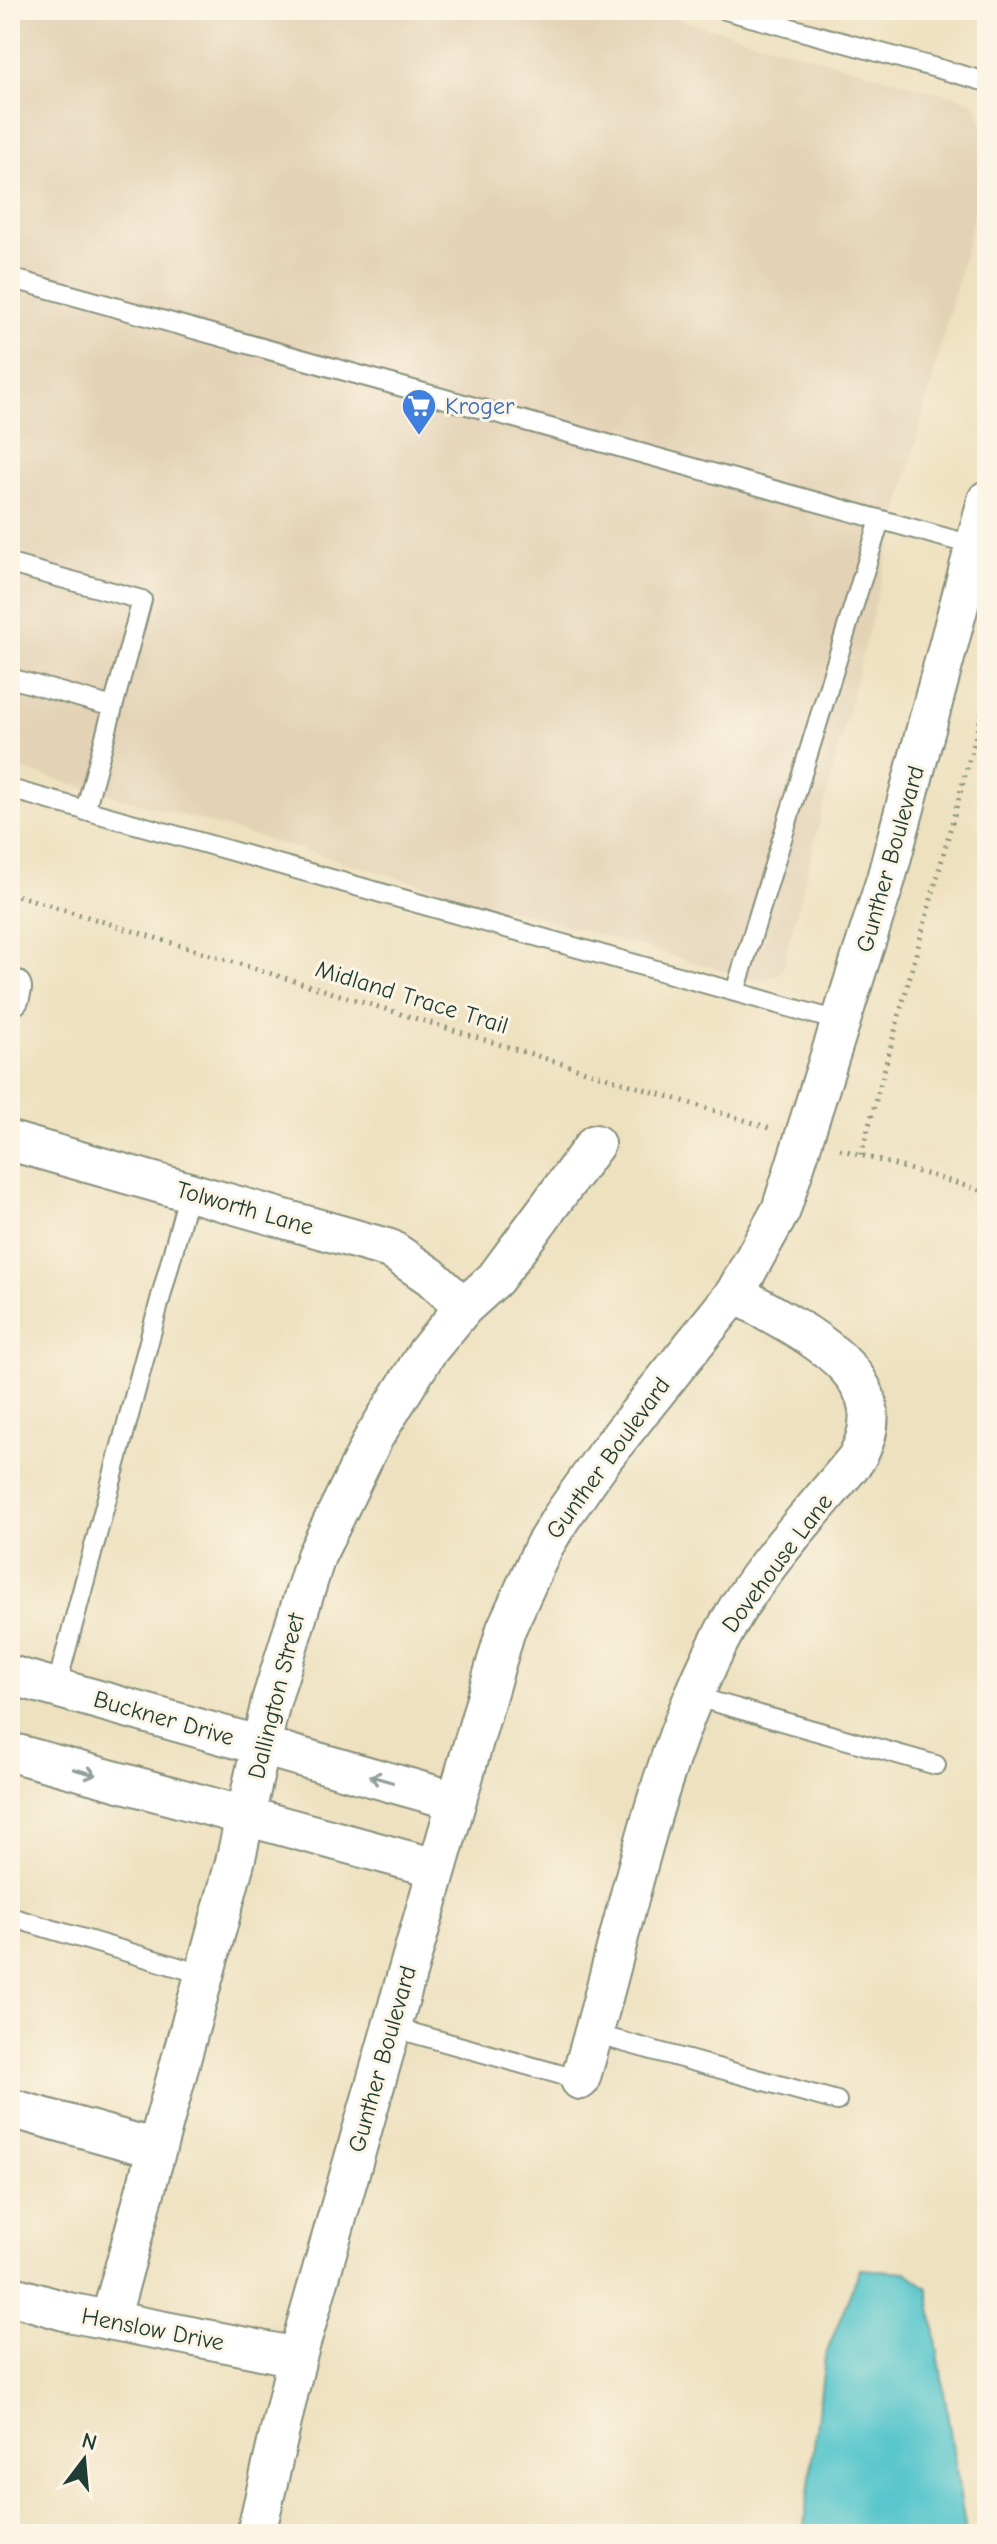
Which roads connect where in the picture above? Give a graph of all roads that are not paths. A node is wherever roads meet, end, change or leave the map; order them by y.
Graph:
1 (725, 10) edge
2 (747, 13) edge
3 (987, 82) edge
4 (10, 278) edge
5 (987, 500) edge
6 (880, 520) junction
7 (981, 548) edge
8 (10, 564) edge
9 (10, 678) edge
10 (113, 707) junction
11 (10, 789) edge
12 (85, 811) junction
13 (735, 992) junction
14 (842, 1022) junction
15 (10, 1141) edge
16 (595, 1144) dead end
17 (189, 1192) junction
18 (735, 1293) junction
19 (464, 1307) junction
20 (10, 1675) edge
21 (56, 1688) junction
22 (693, 1696) junction
23 (262, 1746) junction
24 (10, 1752) edge
25 (936, 1765) dead end
26 (456, 1801) junction
27 (246, 1816) junction
28 (436, 1868) junction
29 (10, 1917) edge
30 (205, 1975) junction
31 (391, 2027) junction
32 (594, 2034) junction
33 (580, 2080) joint
34 (837, 2101) dead end
35 (10, 2108) edge
36 (157, 2149) junction
37 (10, 2295) edge
38 (110, 2320) junction
39 (297, 2357) junction
40 (256, 2534) edge

1 - 2 lane
2 - 3 lane
4 - 6 lane
5 - 7 street, Gunther Boulevard
6 - 7 lane
6 - 13 lane
7 - 14 street, Gunther Boulevard
8 - 10 lane
9 - 10 lane
10 - 12 lane
11 - 12 lane
12 - 13 lane
13 - 14 lane
14 - 18 street, Gunther Boulevard
15 - 17 street, Tolworth Lane
16 - 19 street, Dallington Street
17 - 19 street, Tolworth Lane
17 - 21 lane
18 - 22 street, Dovehouse Lane
18 - 26 street, Gunther Boulevard
19 - 23 street, Dallington Street
20 - 21 street, Buckner Drive
21 - 23 street, Buckner Drive
22 - 25 lane
22 - 32 street, Dovehouse Lane
26 -> 23 street, Buckner Drive
23 - 27 street, Dallington Street
24 -> 27 street
26 - 28 street, Gunther Boulevard
27 - 28 street
27 - 30 street, Dallington Street
28 - 31 street, Gunther Boulevard
29 - 30 lane
30 - 36 street, Dallington Street
31 - 33 lane
31 - 39 street, Gunther Boulevard
32 - 33 street, Dovehouse Lane
32 - 34 lane
35 - 36 street
36 - 38 street, Dallington Street
37 - 38 street, Henslow Drive
38 - 39 street, Henslow Drive
39 - 40 street, Gunther Boulevard

